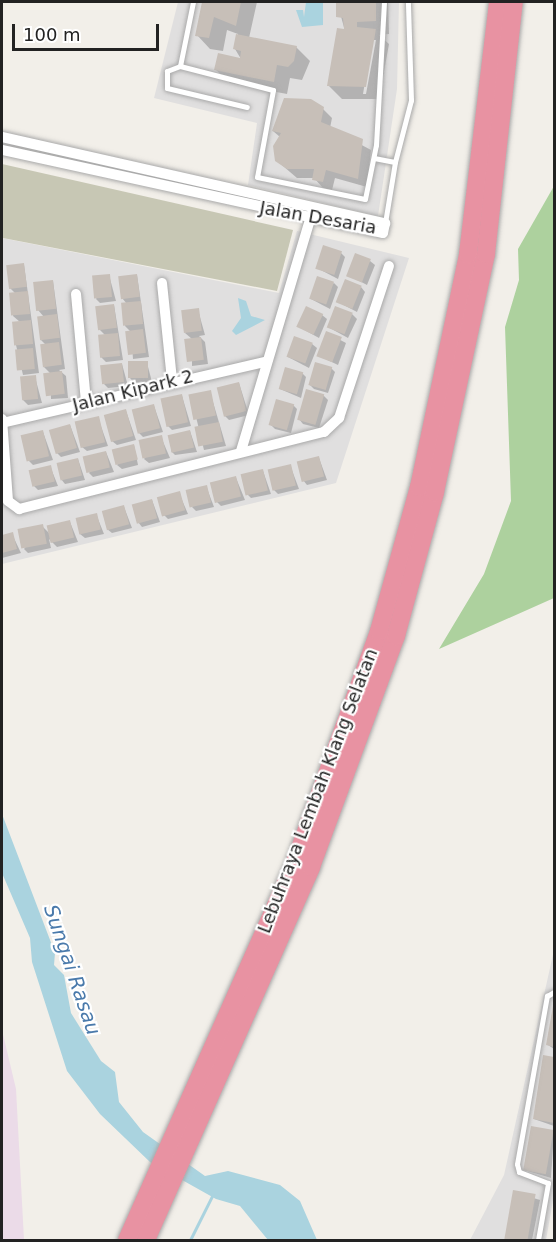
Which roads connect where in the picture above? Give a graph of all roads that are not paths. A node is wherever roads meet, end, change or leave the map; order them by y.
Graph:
1 (193, 2) edge
2 (384, 2) edge
3 (408, 2) edge
4 (498, 2) edge
5 (514, 2) edge
6 (180, 66) junction
7 (247, 107) dead end
8 (2, 137) edge
9 (2, 150) edge
10 (375, 158) junction
11 (395, 162) junction
12 (257, 177) junction
13 (254, 193) junction
14 (314, 207) junction
15 (311, 219) junction
16 (385, 223) junction
17 (389, 266) dead end
18 (162, 283) dead end
19 (76, 294) dead end
20 (265, 362) junction
21 (172, 380) junction
22 (86, 402) junction
23 (2, 421) edge
24 (241, 451) junction
25 (555, 992) edge
26 (127, 1240) edge
27 (146, 1240) edge
28 (538, 1240) edge

1 - 6 lane
2 - 10 lane
3 - 11 lane
4 - 26 highway, Lebuhraya Lembah Klang Selatan
5 - 27 highway, Lebuhraya Lembah Klang Selatan
6 - 7 lane
6 - 12 lane
8 - 13 street, Jalan Desaria
9 - 15 street, Jalan Desaria
10 - 11 lane
10 - 12 lane
11 - 16 lane
12 - 13 lane
13 - 14 street, Jalan Desaria
14 - 15 street
14 - 16 street, Jalan Desaria
15 - 16 street, Jalan Desaria
15 - 20 street
17 - 24 street
18 - 21 street
19 - 22 street
20 - 21 street, Jalan Kipark 2
20 - 24 street
21 - 22 street, Jalan Kipark 2
22 - 23 street, Jalan Kipark 2
23 - 24 street
25 - 28 lane

